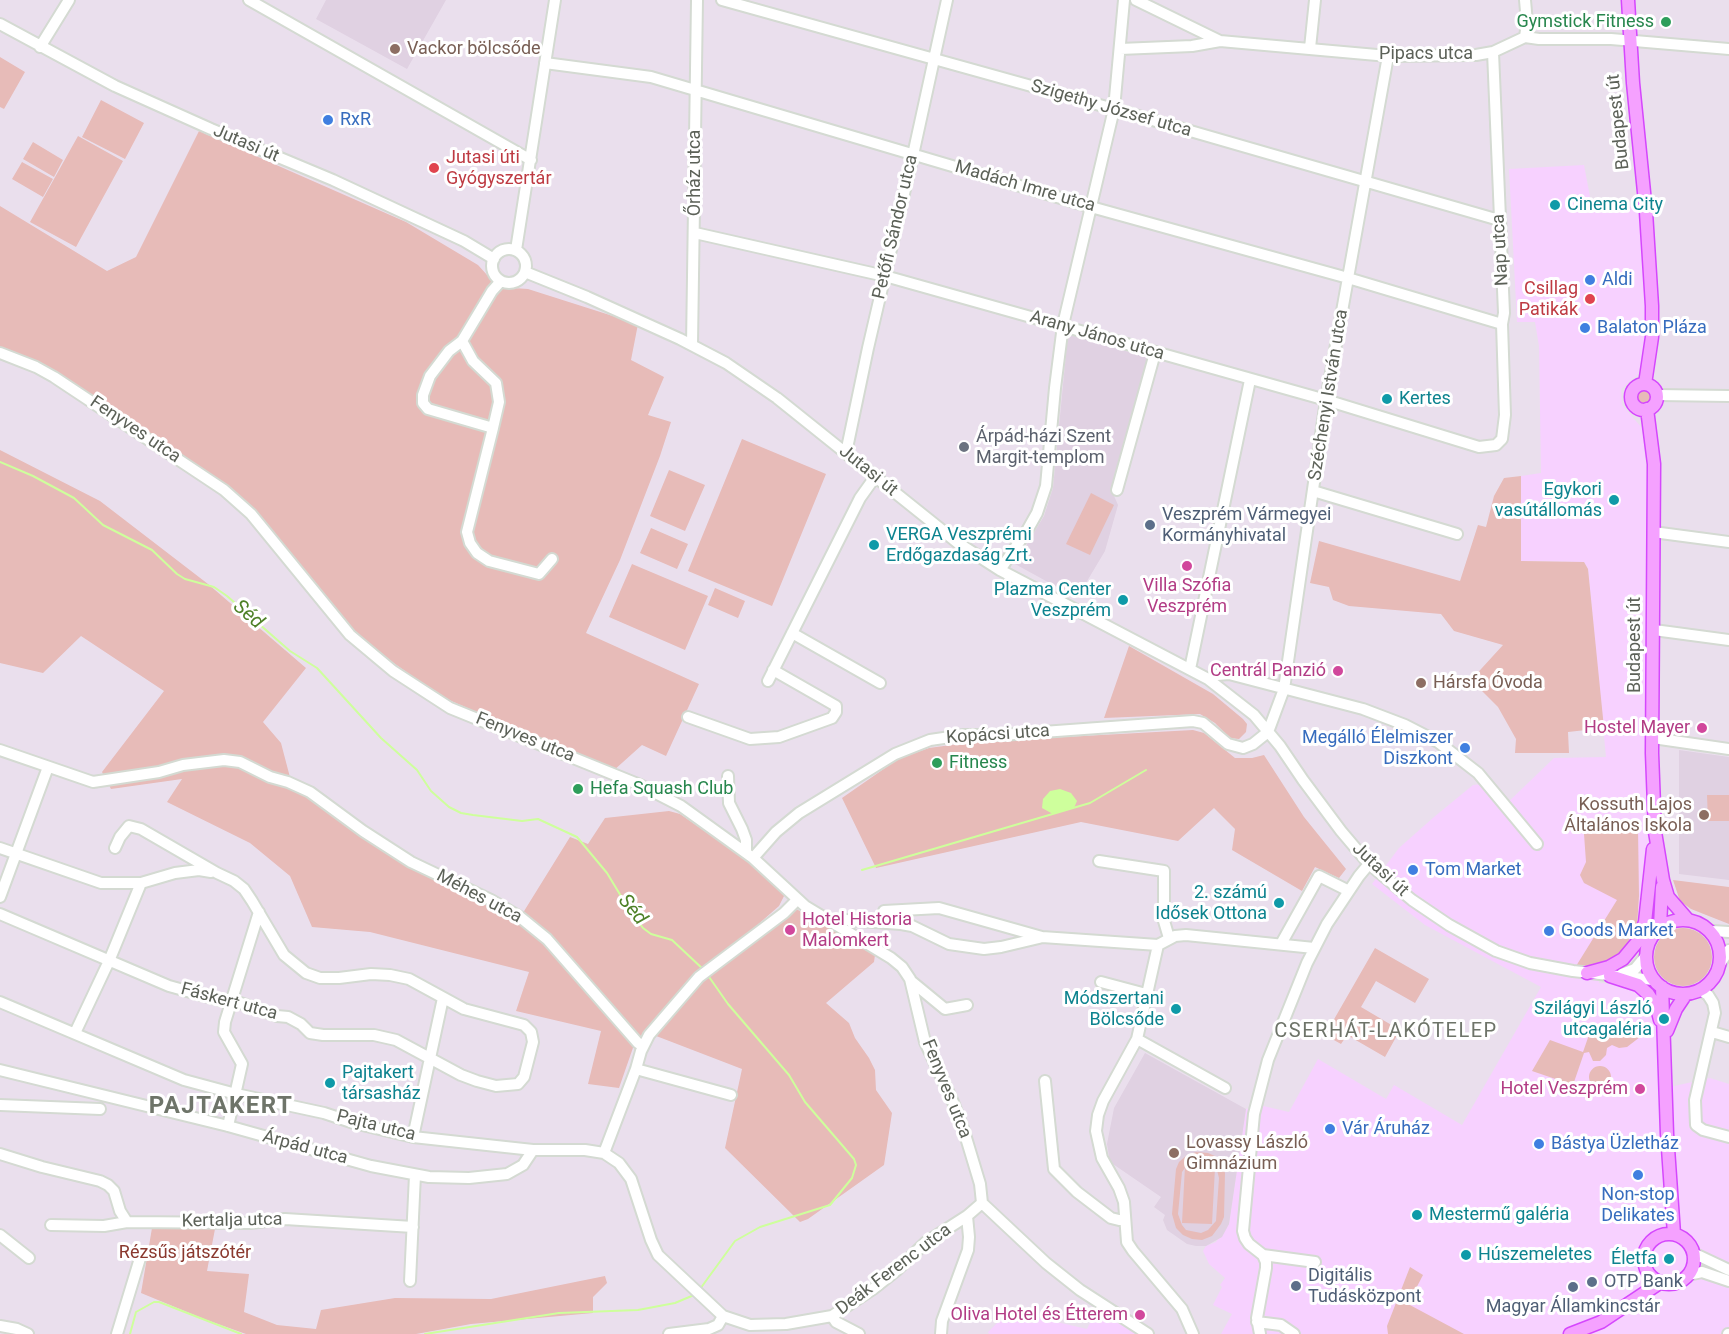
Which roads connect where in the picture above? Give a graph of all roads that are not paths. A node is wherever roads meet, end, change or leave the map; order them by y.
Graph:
1 (69, 0) edge
2 (249, 0) edge
3 (555, 0) edge
4 (697, 0) edge
5 (722, 0) edge
6 (947, 0) edge
7 (1125, 0) edge
8 (1136, 0) edge
9 (1315, 0) edge
10 (1525, 0) edge
11 (1628, 0) edge
12 (0, 24) edge
13 (1525, 37) junction
14 (1220, 41) junction
15 (1630, 41) junction
16 (40, 47) junction
17 (1310, 48) junction
18 (1120, 49) junction
19 (1729, 49) edge
20 (1493, 52) junction
21 (1389, 56) junction
22 (934, 59) junction
23 (545, 63) junction
24 (696, 91) junction
25 (1114, 110) junction
26 (913, 155) junction
27 (531, 160) junction
28 (1366, 182) junction
29 (1091, 207) junction
30 (1499, 220) junction
31 (695, 232) junction
32 (516, 250) junction
33 (494, 259) junction
34 (525, 272) junction
35 (885, 276) junction
36 (1348, 278) junction
37 (501, 281) junction
38 (1502, 324) junction
39 (1063, 326) junction
40 (462, 341) junction
41 (692, 345) junction
42 (0, 353) edge
43 (1155, 353) junction
44 (1250, 380) junction
45 (1645, 384) junction
46 (1657, 395) junction
47 (1729, 396) edge
48 (1326, 400) junction
49 (1647, 410) junction
50 (493, 428) junction
51 (1496, 445) joint
52 (846, 453) junction
53 (875, 477) junction
54 (1117, 490) dead end
55 (1313, 490) junction
56 (1653, 532) junction
57 (1457, 534) dead end
58 (1729, 542) edge
59 (552, 559) dead end
60 (1000, 570) junction
61 (1654, 630) junction
62 (792, 633) junction
63 (1729, 640) edge
64 (1190, 669) junction
65 (774, 670) junction
66 (1208, 679) junction
67 (768, 681) dead end
68 (880, 683) dead end
69 (1284, 689) junction
70 (688, 717) dead end
71 (1268, 732) junction
72 (1653, 738) junction
73 (1729, 749) edge
74 (0, 750) edge
75 (48, 767) junction
76 (728, 776) dead end
77 (1654, 832) junction
78 (1537, 844) dead end
79 (0, 848) edge
80 (115, 848) dead end
81 (16, 854) junction
82 (749, 856) junction
83 (1099, 861) dead end
84 (1369, 864) junction
85 (217, 873) junction
86 (1663, 880) junction
87 (141, 883) junction
88 (1348, 891) junction
89 (0, 897) edge
90 (796, 900) junction
91 (884, 911) dead end
92 (259, 912) junction
93 (0, 914) edge
94 (1688, 920) junction
95 (836, 925) junction
96 (1660, 926) junction
97 (1712, 931) junction
98 (1729, 932) edge
99 (1042, 937) junction
100 (1169, 938) junction
101 (1281, 944) junction
102 (1158, 945) junction
103 (1314, 948) junction
104 (1729, 950) edge
105 (1646, 957) junction
106 (109, 961) junction
107 (1720, 964) junction
108 (1587, 973) junction
109 (1610, 976) junction
110 (910, 981) junction
111 (1101, 982) dead end
112 (1658, 984) junction
113 (1700, 990) junction
114 (1146, 994) junction
115 (1686, 994) junction
116 (443, 998) junction
117 (232, 1000) junction
118 (0, 1002) edge
119 (967, 1005) dead end
120 (1712, 1032) junction
121 (75, 1033) junction
122 (1664, 1037) junction
123 (1729, 1037) edge
124 (1137, 1039) junction
125 (644, 1045) junction
126 (430, 1058) junction
127 (636, 1069) junction
128 (0, 1070) edge
129 (1045, 1081) dead end
130 (1226, 1088) dead end
131 (236, 1094) junction
132 (731, 1095) dead end
133 (0, 1105) edge
134 (100, 1109) dead end
135 (228, 1126) junction
136 (413, 1137) junction
137 (1729, 1137) edge
138 (532, 1150) junction
139 (604, 1153) junction
140 (0, 1154) edge
141 (415, 1174) junction
142 (981, 1203) junction
143 (967, 1216) junction
144 (127, 1222) junction
145 (1126, 1223) junction
146 (51, 1225) dead end
147 (413, 1227) junction
148 (1670, 1234) junction
149 (0, 1235) edge
150 (1694, 1253) junction
151 (141, 1254) dead end
152 (1263, 1255) junction
153 (29, 1258) dead end
154 (1315, 1262) dead end
155 (1729, 1270) edge
156 (1649, 1274) junction
157 (1688, 1275) junction
158 (410, 1281) dead end
159 (1729, 1281) edge
160 (1661, 1282) junction
161 (1638, 1296) junction
162 (723, 1316) junction
163 (832, 1316) junction
164 (1257, 1322) junction
165 (4, 1329) edge
166 (28, 1334) edge
167 (117, 1334) edge
168 (669, 1334) edge
169 (859, 1334) edge
170 (941, 1334) edge
171 (1148, 1334) edge
172 (1193, 1334) edge
173 (1260, 1334) edge
174 (1294, 1334) edge
175 (1570, 1334) edge

1 - 16 street
2 - 27 street
3 - 23 street
4 - 24 street, Őrház utca
5 - 22 street, Szigethy József utca
6 - 22 street, Petőfi Sándor utca
7 - 18 street
8 - 14 street, Pipacs utca
9 - 17 street
10 - 13 street
11 - 15 main road, Budapest út
12 - 16 street, Jutasi út
13 - 15 street, Pipacs utca
13 - 20 street, Pipacs utca
14 - 17 street, Pipacs utca
14 - 18 street, Pipacs utca
15 - 19 street, Pipacs utca
15 - 45 main road, Budapest út
16 - 33 street, Jutasi út
17 - 21 street, Pipacs utca
18 - 25 street
20 - 21 street, Pipacs utca
20 - 30 street, Nap utca
21 - 28 street, Széchenyi István utca
22 - 25 street, Szigethy József utca
22 - 26 street, Petőfi Sándor utca
23 - 24 street, Madách Imre utca
23 - 27 street
24 - 26 street, Madách Imre utca
24 - 31 street, Őrház utca
25 - 28 street, Szigethy József utca
25 - 29 street
26 - 29 street, Madách Imre utca
26 - 35 street, Petőfi Sándor utca
27 - 32 street
28 - 30 street, Szigethy József utca
28 - 36 street, Széchenyi István utca
29 - 36 street, Madách Imre utca
29 - 39 street
30 - 38 street, Nap utca
31 - 35 street, Arany János utca
31 - 41 street, Őrház utca
32 - 33 street
32 - 34 street
33 - 37 street
34 - 37 street
34 - 41 street, Jutasi út
35 - 39 street, Arany János utca
35 - 52 street, Petőfi Sándor utca
36 - 38 street, Madách Imre utca
36 - 48 street, Széchenyi István utca
37 - 40 street
38 - 51 street, Nap utca
39 - 43 street, Arany János utca
39 - 60 street
40 - 50 street
40 - 50 street
41 - 52 street, Jutasi út
42 - 82 street, Fenyves utca
43 - 44 street, Arany János utca
43 - 54 street
44 - 48 street, Arany János utca
44 - 64 street
45 - 46 main road
45 - 49 main road, Budapest út
46 - 47 street
46 - 49 main road
48 - 51 street, Arany János utca
48 - 55 street, Széchenyi István utca
49 - 56 main road, Budapest út
50 - 59 street
52 - 53 street, Jutasi út
53 - 60 street, Jutasi út
53 - 62 street
55 - 57 street
55 - 69 street, Széchenyi István utca
56 - 58 street
56 - 61 main road, Budapest út
60 - 64 street, Jutasi út
61 - 63 street
61 - 72 main road, Budapest út
62 - 65 street
62 - 68 street
64 - 66 street, Jutasi út
65 - 67 street
65 - 70 street
66 - 69 street
66 - 71 street, Jutasi út
69 - 71 street, Széchenyi István utca
69 - 78 street
71 - 82 street, Kopácsi utca
71 - 84 street, Jutasi út
72 - 73 street
72 - 77 main road, Budapest út
74 - 75 street, Méhes utca
75 - 81 street
75 - 125 street, Méhes utca
76 - 82 street
77 - 86 main road, Budapest út
77 - 108 main road
79 - 81 street
80 - 85 street
81 - 87 street
81 - 89 street
82 - 90 street, Fenyves utca
83 - 100 street
84 - 88 street
84 - 108 street, Jutasi út
85 - 87 street
85 - 92 street
86 - 94 main road, Budapest út
86 - 96 main road, Budapest út
87 - 106 street
88 - 101 street
88 - 103 street
90 - 95 street, Fenyves utca
90 - 125 street
91 - 99 street
92 - 116 street
92 - 117 street
93 - 106 street, Fáskert utca
94 - 96 main road
94 - 97 main road, Budapest út
95 - 99 street
95 - 110 street, Fenyves utca
96 - 105 main road, Budapest út
97 - 98 street
97 - 107 main road
99 - 102 street
100 - 101 street
100 - 102 street
101 - 103 street
102 - 114 street
103 - 152 street
104 - 107 street
105 - 109 street, Jutasi út
105 - 112 main road
106 - 117 street, Fáskert utca
106 - 121 street
107 - 113 main road
108 - 109 street, Jutasi út
109 - 112 street, Jutasi út
109 - 122 main road
110 - 119 street
110 - 142 street, Fenyves utca
111 - 114 street
112 - 115 main road
112 - 122 main road
113 - 115 main road
113 - 120 street
114 - 124 street
115 - 122 main road
116 - 126 street
116 - 126 street, Fáskert utca
117 - 126 street, Fáskert utca
117 - 131 street
118 - 121 street, Pajta utca
120 - 123 street
120 - 137 street
121 - 131 street, Pajta utca
122 - 148 main road
124 - 130 street
124 - 145 street
125 - 127 street
126 - 136 street
127 - 132 street
127 - 139 street
128 - 135 street, Árpád utca
129 - 145 street
131 - 135 street
131 - 136 street, Pajta utca
133 - 134 street
135 - 141 street, Árpád utca
136 - 138 street, Pajta utca
138 - 139 street, Pajta utca
138 - 141 street, Árpád utca
139 - 162 street, Deák Ferenc utca
140 - 144 street
141 - 147 street
142 - 143 street, Deák Ferenc utca
142 - 171 street
143 - 163 street, Deák Ferenc utca
143 - 170 street
144 - 146 street, Kertalja utca
144 - 147 street, Kertalja utca
145 - 172 street
147 - 158 street
148 - 150 main road
148 - 156 main road
149 - 153 street
150 - 155 street
150 - 157 main road
151 - 167 street
152 - 154 street
152 - 164 street
156 - 160 main road
156 - 161 main road
157 - 159 street
157 - 160 main road
160 - 161 main road
161 - 175 main road
162 - 163 street, Deák Ferenc utca
162 - 168 street
163 - 169 street
164 - 173 street
164 - 174 street
165 - 166 street

